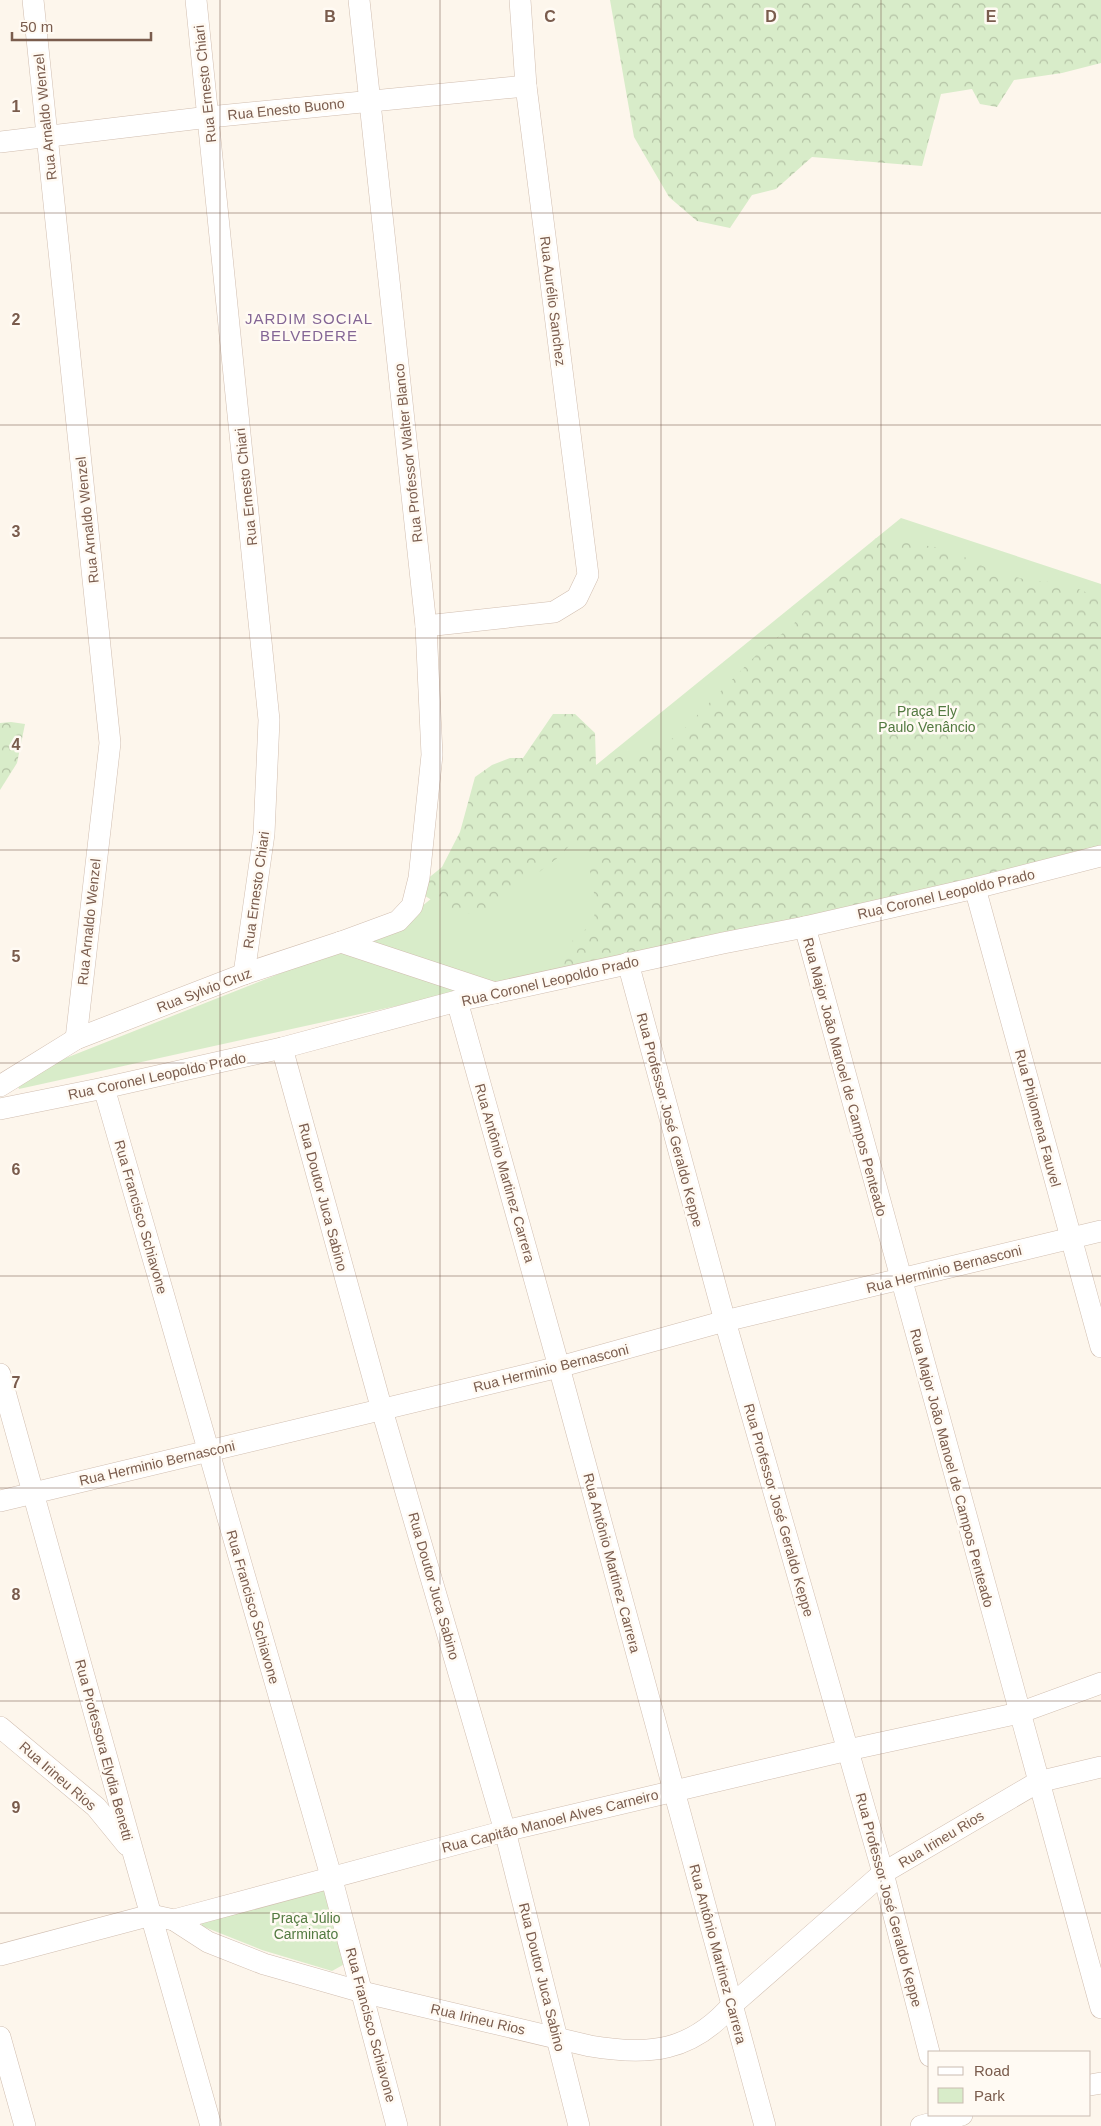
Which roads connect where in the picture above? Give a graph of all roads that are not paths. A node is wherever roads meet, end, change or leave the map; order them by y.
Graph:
1 (33, 0) edge
2 (196, 0) edge
3 (359, 0) edge
4 (520, 0) edge
5 (526, 86) junction
6 (370, 100) junction
7 (209, 117) junction
8 (47, 136) junction
9 (0, 142) edge
10 (426, 626) junction
11 (1101, 856) edge
12 (975, 888) junction
13 (412, 906) joint
14 (804, 927) junction
15 (342, 942) junction
16 (628, 963) junction
17 (244, 974) junction
18 (495, 993) junction
19 (457, 1001) junction
20 (76, 1039) junction
21 (282, 1048) junction
22 (0, 1086) edge
23 (104, 1088) junction
24 (0, 1109) edge
25 (1101, 1231) edge
26 (1072, 1238) junction
27 (901, 1279) junction
28 (725, 1321) junction
29 (1101, 1347) edge
30 (559, 1367) junction
31 (0, 1374) edge
32 (382, 1410) junction
33 (208, 1451) junction
34 (33, 1492) junction
35 (0, 1501) edge
36 (1101, 1683) edge
37 (1019, 1713) junction
38 (0, 1726) edge
39 (848, 1750) junction
40 (1101, 1767) edge
41 (1038, 1782) junction
42 (674, 1791) junction
43 (505, 1831) junction
44 (133, 1852) junction
45 (883, 1873) junction
46 (331, 1876) junction
47 (151, 1915) junction
48 (174, 1920) junction
49 (0, 1955) edge
50 (362, 1992) junction
51 (732, 2005) junction
52 (1101, 2008) edge
53 (0, 2037) edge
54 (557, 2037) junction
55 (929, 2051) edge
56 (951, 2116) edge
57 (25, 2126) edge
58 (211, 2126) edge
59 (397, 2126) edge
60 (579, 2126) edge
61 (765, 2126) edge
62 (921, 2126) edge

1 - 8 street, Rua Arnaldo Wenzel
2 - 7 street, Rua Ernesto Chiari
3 - 6 street, Rua Professor Walter Blanco
4 - 5 street, Rua Aurélio Sanchez
5 - 6 street, Rua Enesto Buono
5 - 10 street, Rua Aurélio Sanchez
6 - 7 street, Rua Enesto Buono
6 - 10 street, Rua Professor Walter Blanco
7 - 8 street, Rua Enesto Buono
7 - 17 street, Rua Ernesto Chiari
8 - 9 street, Rua Enesto Buono
8 - 20 street, Rua Arnaldo Wenzel
10 - 13 street, Rua Professor Walter Blanco
11 - 12 street, Rua Coronel Leopoldo Prado
12 - 14 street, Rua Coronel Leopoldo Prado
12 - 26 street, Rua Philomena Fauvel
13 - 15 street, Rua Sylvio Cruz
14 - 16 street, Rua Coronel Leopoldo Prado
14 - 27 street, Rua Major João Manoel de Campos Penteado
15 - 17 street, Rua Sylvio Cruz
15 - 18 street
16 - 18 street, Rua Coronel Leopoldo Prado
16 - 28 street, Rua Professor José Geraldo Keppe
17 - 20 street, Rua Sylvio Cruz
18 - 19 street, Rua Coronel Leopoldo Prado
19 - 21 street, Rua Coronel Leopoldo Prado
19 - 30 street, Rua Antônio Martinez Carrera
20 - 22 street, Rua Sylvio Cruz
21 - 23 street, Rua Coronel Leopoldo Prado
21 - 32 street, Rua Doutor Juca Sabino
23 - 24 street, Rua Coronel Leopoldo Prado
23 - 33 street, Rua Francisco Schiavone
25 - 26 street, Rua Herminio Bernasconi
26 - 27 street, Rua Herminio Bernasconi
26 - 29 street, Rua Philomena Fauvel
27 - 28 street, Rua Herminio Bernasconi
27 - 37 street, Rua Major João Manoel de Campos Penteado
28 - 30 street, Rua Herminio Bernasconi
28 - 39 street, Rua Professor José Geraldo Keppe
30 - 32 street, Rua Herminio Bernasconi
30 - 42 street, Rua Antônio Martinez Carrera
31 - 34 street, Rua Professora Elydia Benetti
32 - 33 street, Rua Herminio Bernasconi
32 - 43 street, Rua Doutor Juca Sabino
33 - 34 street, Rua Herminio Bernasconi
33 - 46 street, Rua Francisco Schiavone
34 - 35 street, Rua Herminio Bernasconi
34 - 44 street, Rua Professora Elydia Benetti
36 - 37 street, Rua Capitão Manoel Alves Carneiro
37 - 39 street, Rua Capitão Manoel Alves Carneiro
37 - 41 street, Rua Major João Manoel de Campos Penteado
38 - 44 street, Rua Irineu Rios
39 - 42 street, Rua Capitão Manoel Alves Carneiro
39 - 45 street, Rua Professor José Geraldo Keppe
40 - 41 street
41 - 45 street, Rua Irineu Rios
41 - 52 street, Rua Major João Manoel de Campos Penteado
42 - 43 street, Rua Capitão Manoel Alves Carneiro
42 - 51 street, Rua Antônio Martinez Carrera
43 - 46 street, Rua Capitão Manoel Alves Carneiro
43 - 54 street, Rua Doutor Juca Sabino
44 - 47 street, Rua Professora Elydia Benetti
45 - 51 street, Rua Irineu Rios
45 - 55 street, Rua Professor José Geraldo Keppe
46 - 48 street, Rua Capitão Manoel Alves Carneiro
46 - 50 street, Rua Francisco Schiavone
47 - 48 street, Rua Capitão Manoel Alves Carneiro
47 - 49 street, Rua Capitão Manoel Alves Carneiro
47 - 58 street, Rua Professora Elydia Benetti
48 - 50 street, Rua Irineu Rios
50 - 54 street, Rua Irineu Rios
50 - 59 street, Rua Francisco Schiavone
51 - 54 street, Rua Irineu Rios
51 - 61 street, Rua Antônio Martinez Carrera
53 - 57 street
54 - 60 street, Rua Doutor Juca Sabino
56 - 62 street

